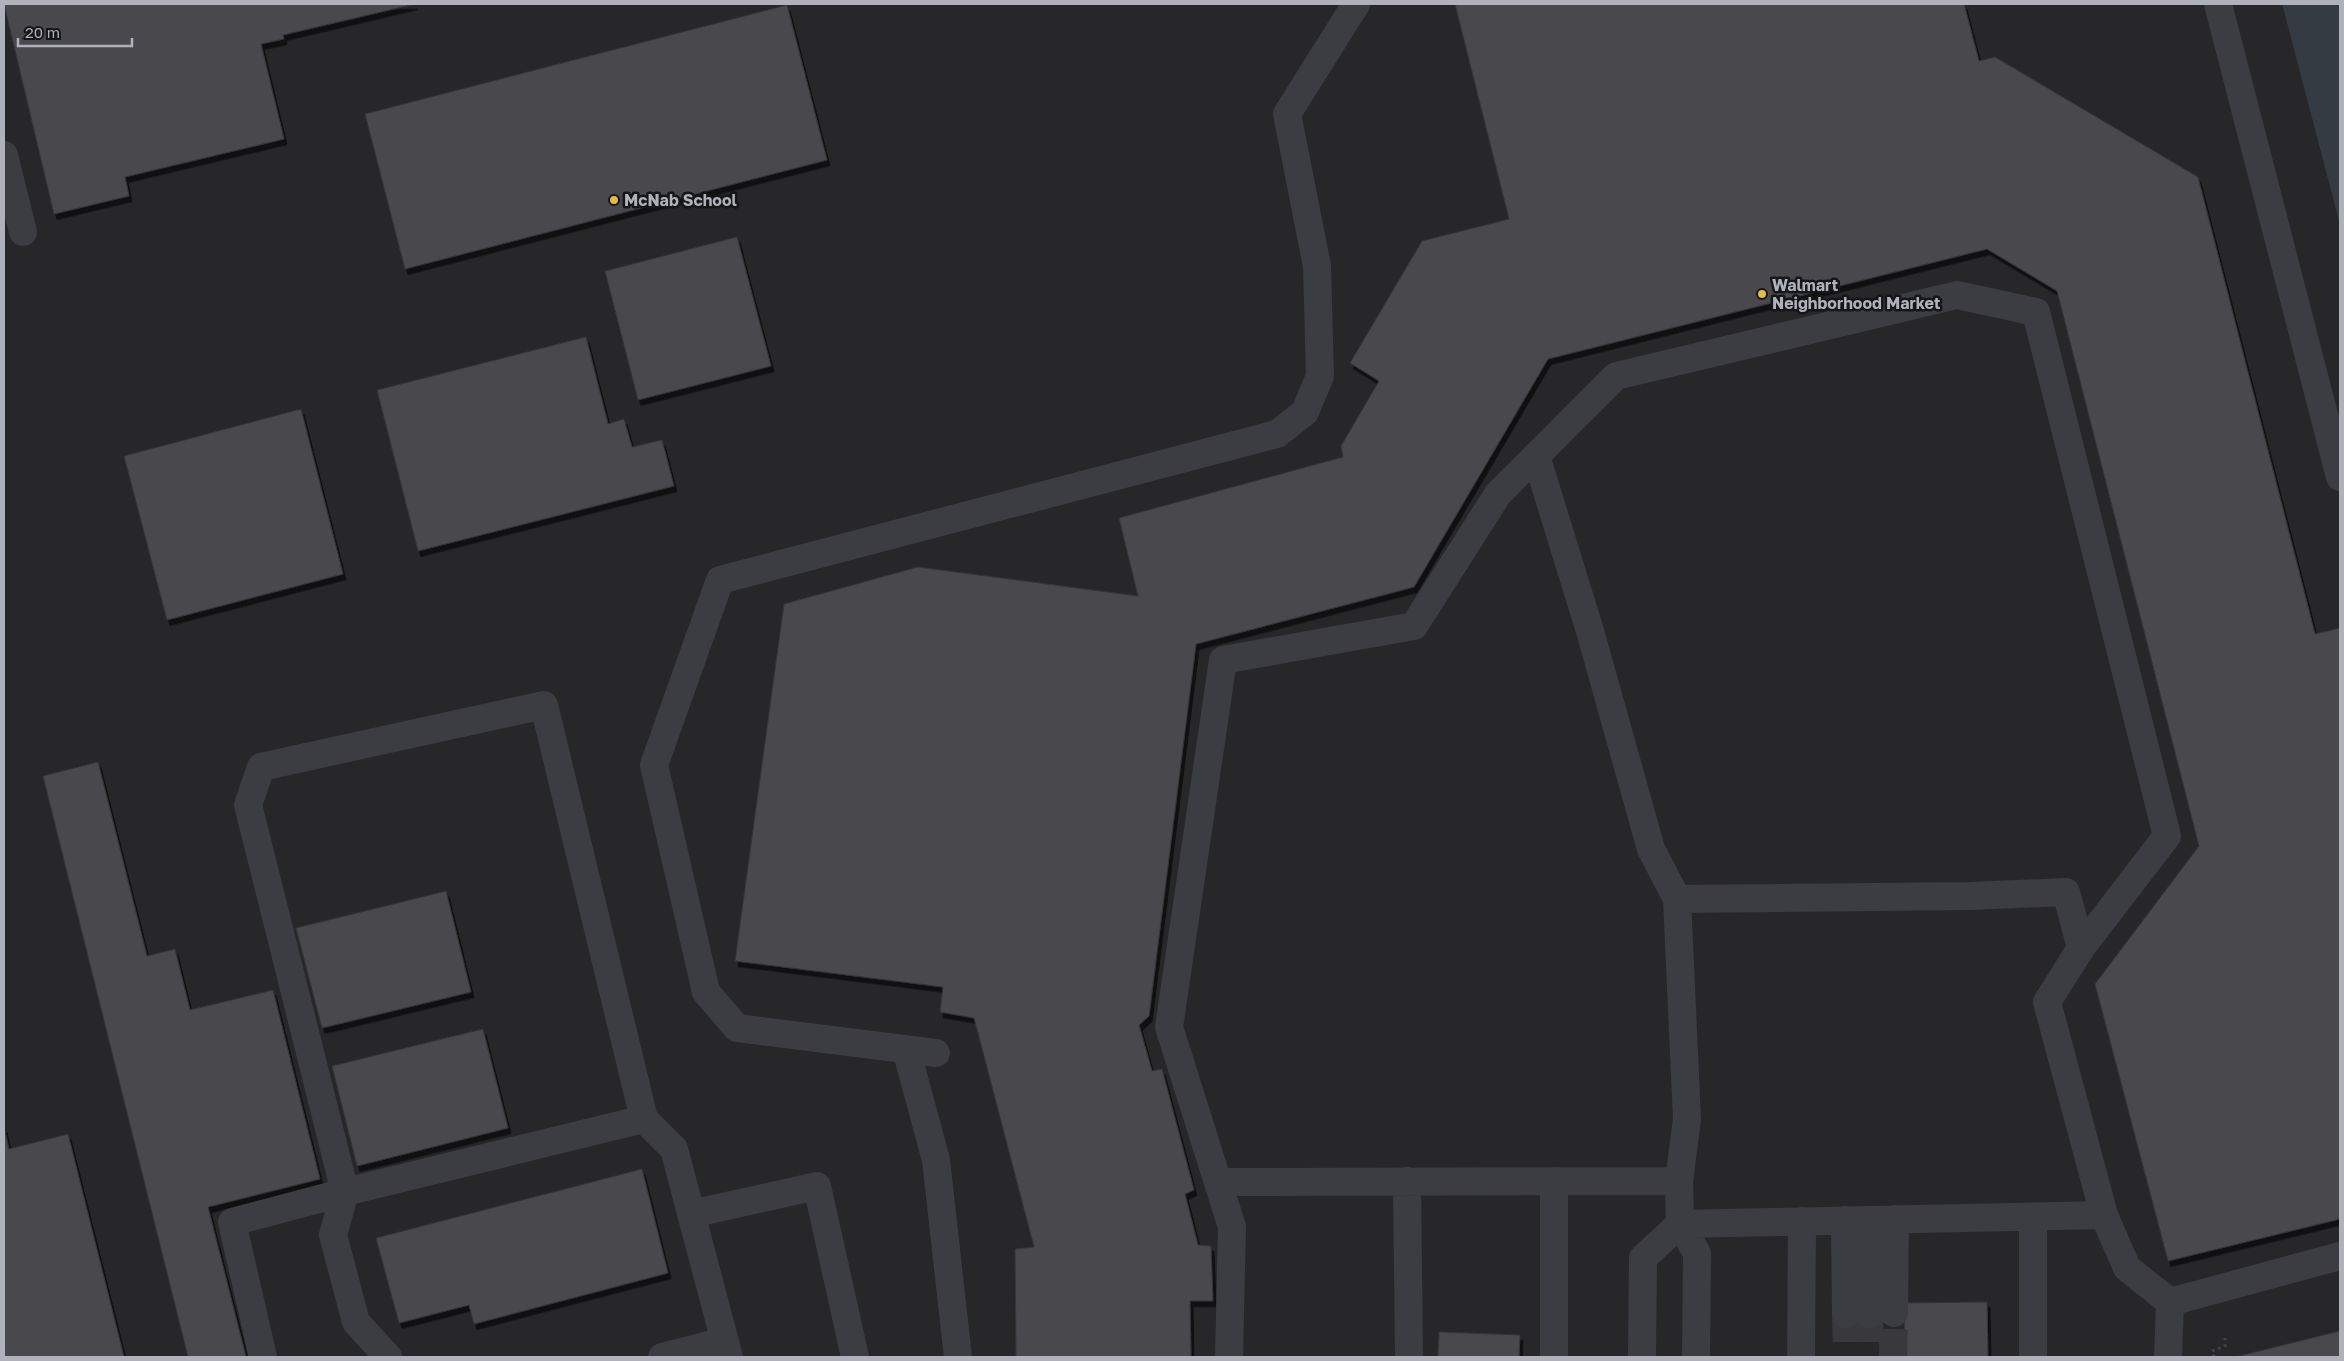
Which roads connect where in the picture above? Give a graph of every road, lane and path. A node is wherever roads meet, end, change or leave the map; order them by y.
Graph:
1 (1356, 4) edge
2 (2218, 4) edge
3 (4, 155) edge
4 (23, 232) dead end
5 (1536, 456) junction
6 (2340, 477) edge
7 (1677, 900) junction
8 (2081, 948) junction
9 (906, 1049) junction
10 (936, 1053) dead end
11 (644, 1119) junction
12 (1407, 1181) junction
13 (1554, 1181) junction
14 (1680, 1181) junction
15 (1219, 1182) junction
16 (345, 1192) junction
17 (691, 1214) junction
18 (2104, 1215) junction
19 (2033, 1217) junction
20 (1870, 1220) junction
21 (1802, 1221) junction
22 (1680, 1224) junction
23 (2340, 1256) edge
24 (2170, 1302) junction
25 (2225, 1338) dead end
26 (726, 1349) edge
27 (263, 1357) edge
28 (388, 1357) edge
29 (662, 1357) edge
30 (855, 1357) edge
31 (958, 1357) edge
32 (1229, 1357) edge
33 (1409, 1357) edge
34 (1554, 1357) edge
35 (1642, 1357) edge
36 (1696, 1357) edge
37 (1801, 1357) edge
38 (2033, 1357) edge
39 (2168, 1357) edge
40 (2214, 1357) edge

1 - 9 lane
2 - 6 lane
3 - 4 lane
5 - 7 lane
5 - 8 lane
5 - 15 lane
7 - 8 lane
7 - 14 lane
8 - 18 lane
9 - 10 lane
9 - 31 lane
11 - 16 lane
11 - 16 lane
11 - 17 lane
12 - 13 lane
12 - 15 lane
12 - 33 lane
13 - 14 lane
13 - 34 lane
14 - 22 lane
15 - 32 lane
16 - 27 lane
16 - 28 lane
17 - 26 lane
17 - 30 lane
18 - 19 lane
18 - 24 lane
19 - 20 lane
19 - 38 lane
20 - 20 lane
20 - 21 lane
21 - 22 lane
21 - 37 lane
22 - 35 lane
22 - 36 lane
23 - 24 lane
24 - 39 lane
25 - 40 path
26 - 29 lane

